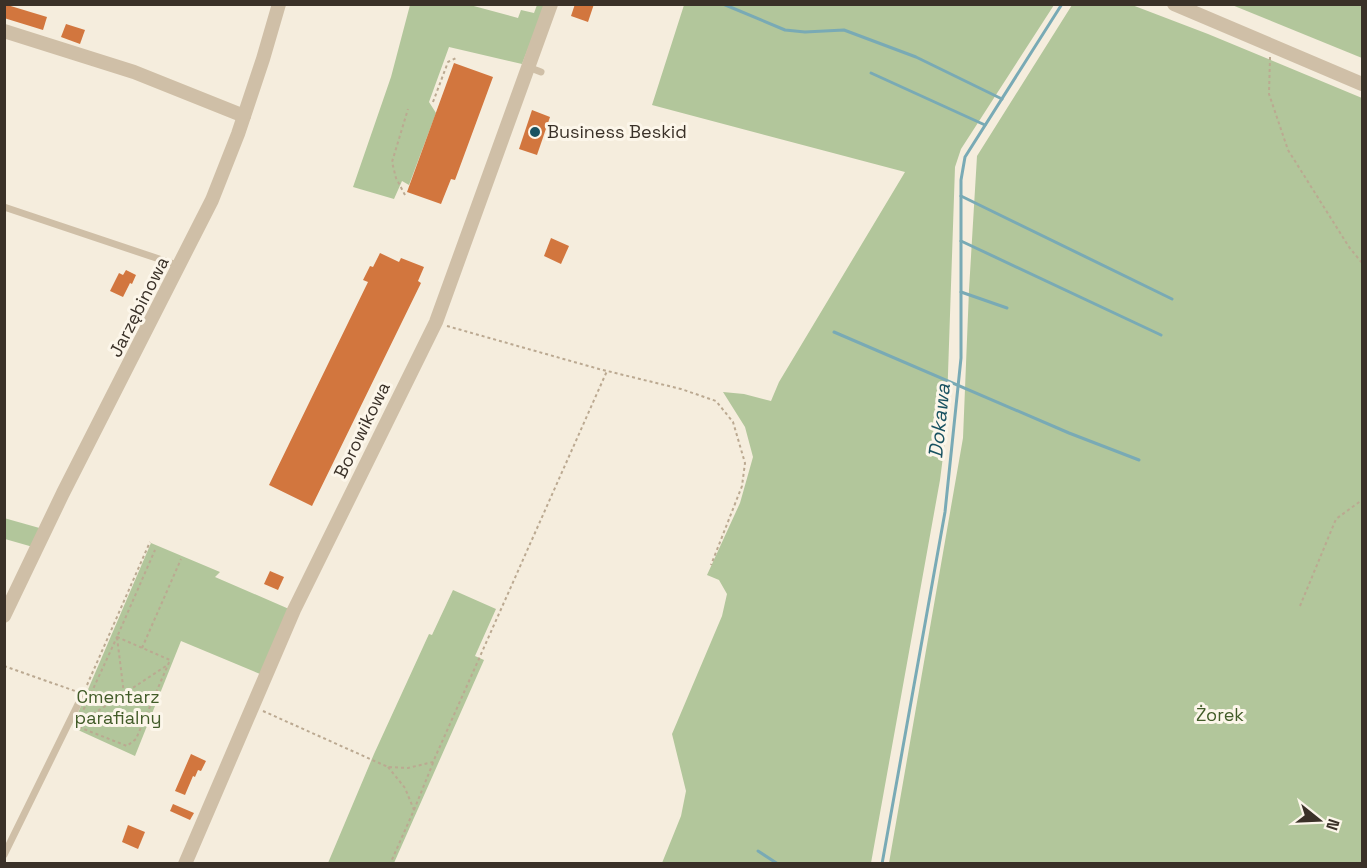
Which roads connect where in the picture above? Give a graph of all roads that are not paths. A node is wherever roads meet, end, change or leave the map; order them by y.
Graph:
1 (279, 4) edge
2 (551, 4) edge
3 (1174, 4) edge
4 (4, 31) edge
5 (1362, 84) edge
6 (244, 116) junction
7 (4, 207) edge
8 (180, 266) junction
9 (4, 616) edge
10 (83, 694) road end
11 (4, 855) edge
12 (185, 864) edge

1 - 6 street, Jarzębinowa
2 - 12 street, Borowikowa
3 - 5 street
4 - 6 street
6 - 8 street, Jarzębinowa
7 - 8 lane
8 - 9 street, Jarzębinowa
10 - 11 lane

